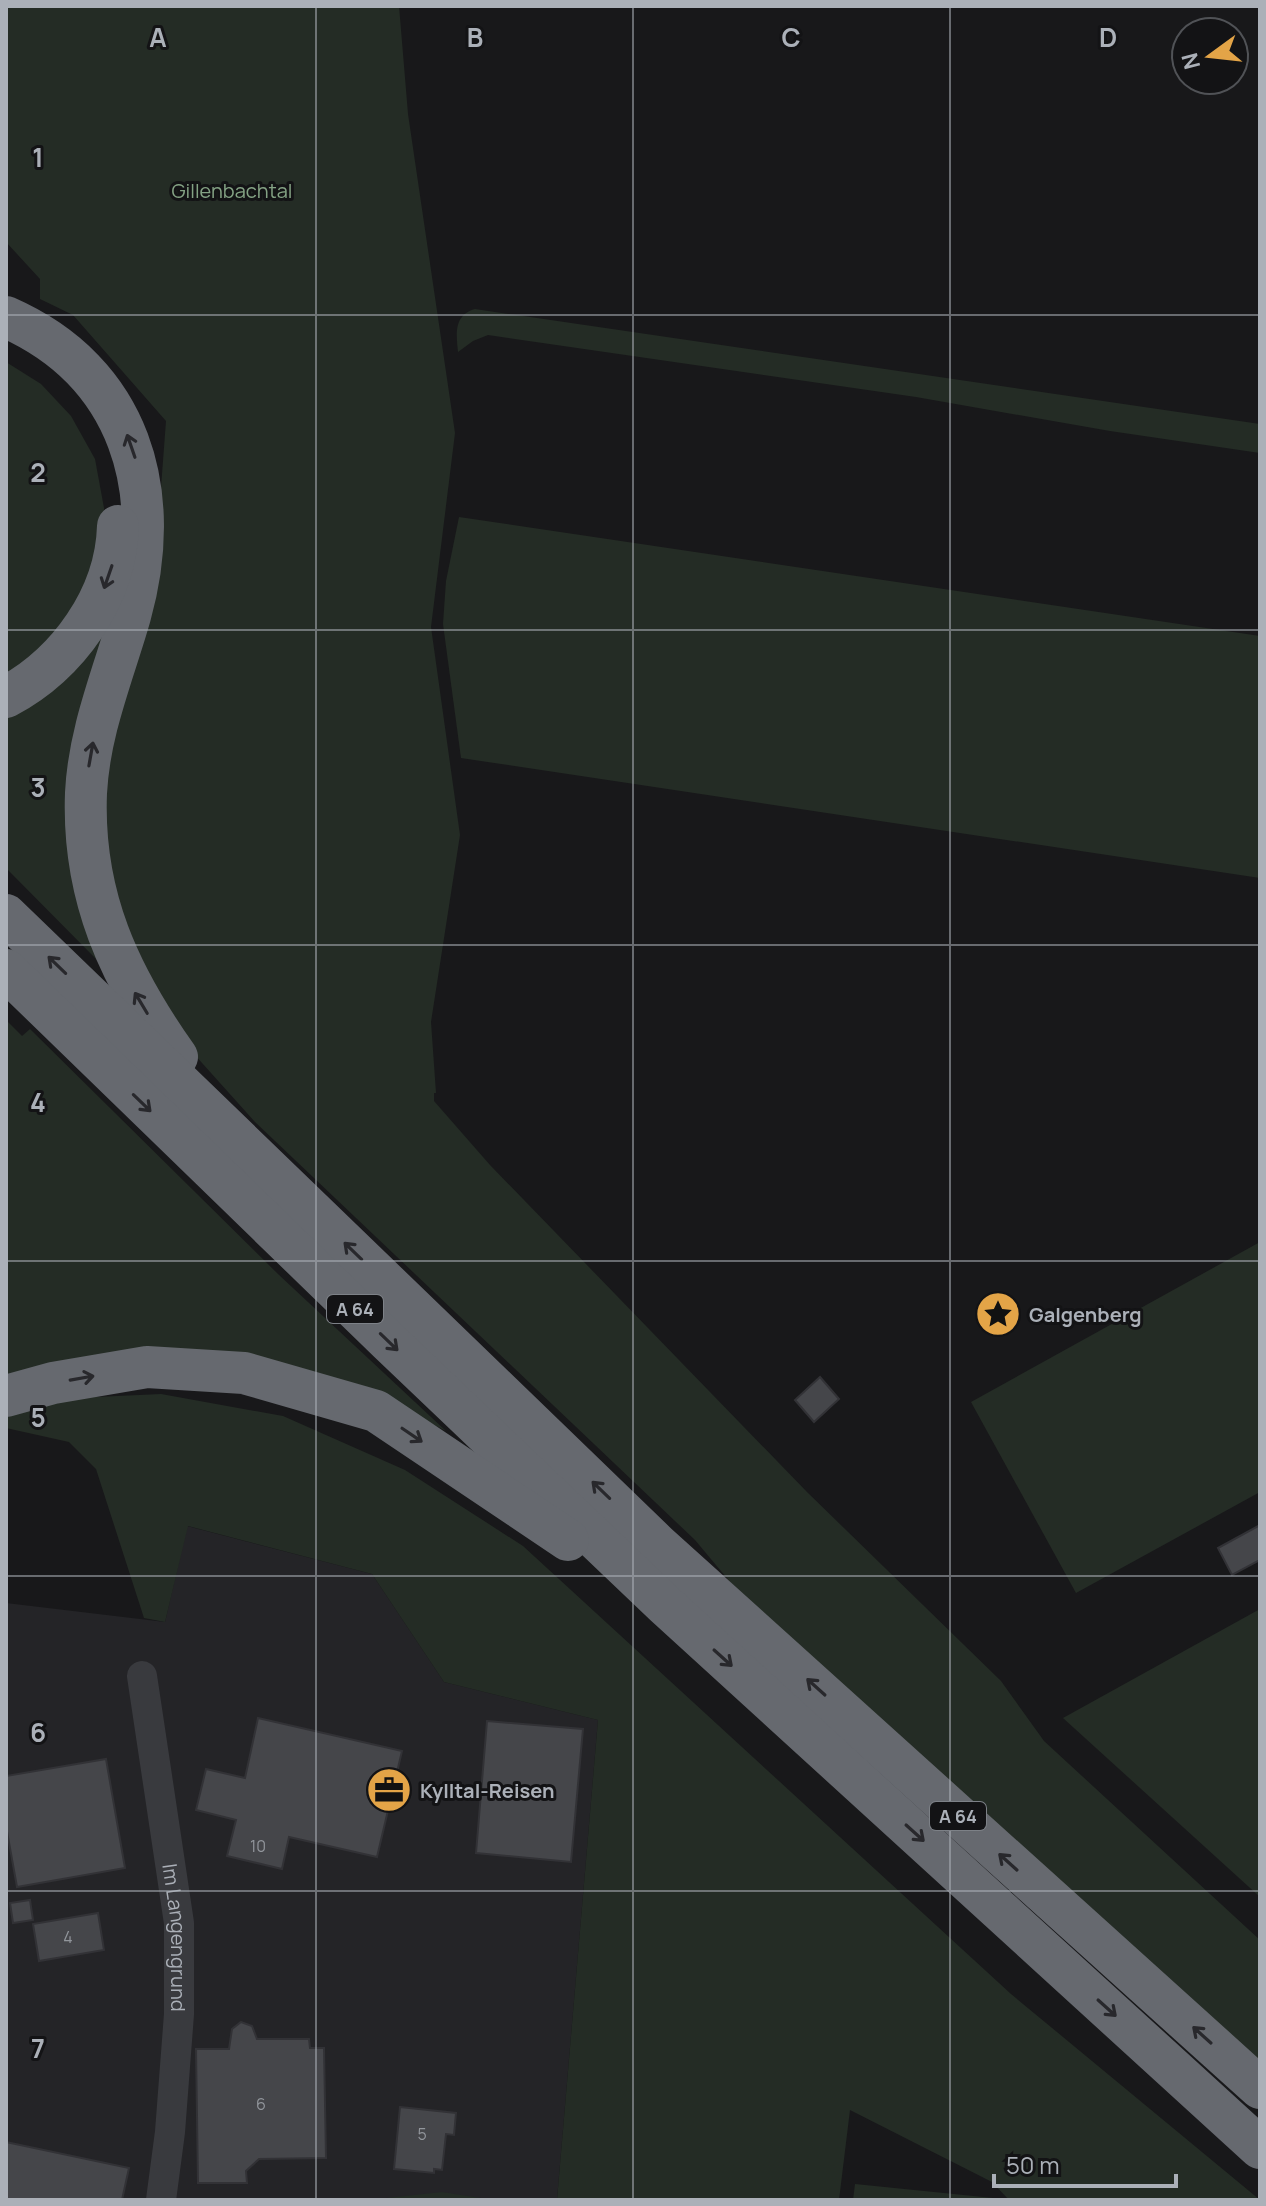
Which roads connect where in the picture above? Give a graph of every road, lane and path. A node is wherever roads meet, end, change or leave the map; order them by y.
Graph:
1 (6, 317) edge
2 (6, 349) edge
3 (6, 697) edge
4 (6, 915) edge
5 (6, 970) edge
6 (233, 1136) junction
7 (6, 1396) edge
8 (665, 1605) junction
9 (142, 1676) dead end
10 (1260, 2088) edge
11 (1260, 2148) edge
12 (161, 2200) edge

6 -> 1 highway
2 -> 3 highway
6 -> 4 highway, A 64
5 -> 8 highway, A 64
10 -> 6 highway, A 64
7 -> 8 highway
8 -> 11 highway, A 64
9 - 12 street, Im Langengrund

